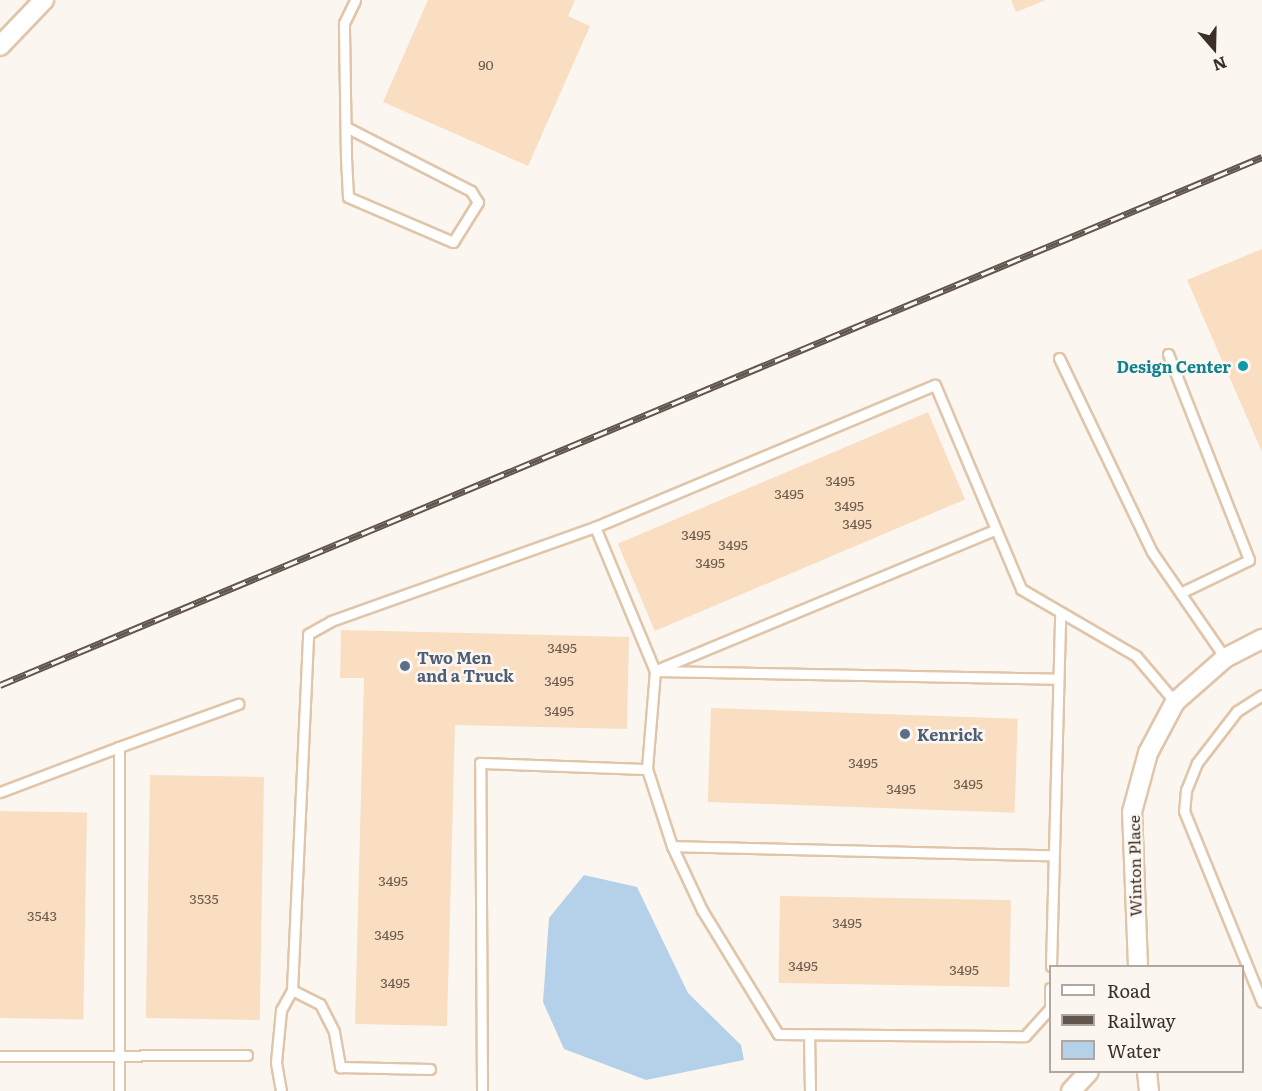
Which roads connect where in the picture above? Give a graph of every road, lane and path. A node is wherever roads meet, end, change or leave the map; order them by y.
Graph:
1 (44, 0) edge
2 (355, 0) edge
3 (0, 46) edge
4 (346, 127) junction
5 (1168, 354) dead end
6 (1059, 358) dead end
7 (595, 526) junction
8 (995, 530) junction
9 (1180, 593) junction
10 (1060, 612) junction
11 (1262, 639) edge
12 (1225, 658) junction
13 (655, 671) junction
14 (1057, 680) junction
15 (1262, 695) edge
16 (1175, 702) junction
17 (238, 704) dead end
18 (119, 747) junction
19 (647, 769) junction
20 (0, 792) edge
21 (672, 846) junction
22 (1053, 855) junction
23 (1051, 965) edge
24 (1138, 965) edge
25 (292, 990) junction
26 (1262, 1002) edge
27 (1049, 1009) edge
28 (809, 1034) junction
29 (247, 1055) dead end
30 (0, 1056) edge
31 (117, 1058) junction
32 (430, 1069) dead end
33 (1087, 1073) edge
34 (1147, 1073) edge
35 (118, 1091) edge
36 (281, 1091) edge
37 (482, 1091) edge
38 (810, 1091) edge
39 (1071, 1091) edge
40 (1149, 1091) edge

1 - 3 street
2 - 4 lane
4 - 4 lane
5 - 9 lane
6 - 9 lane
7 - 8 lane
7 - 13 lane
7 - 25 lane
8 - 10 lane
8 - 13 lane
9 - 12 lane
10 - 14 lane
10 - 16 lane
11 - 12 street, Winton Place
12 - 16 street, Winton Place
13 - 14 lane
13 - 19 lane
14 - 22 lane
15 - 26 lane
16 - 24 street, Winton Place
17 - 18 lane
18 - 20 lane
18 - 31 lane
19 - 21 lane
19 - 37 lane
21 - 22 lane
21 - 28 lane
22 - 23 lane
25 - 32 lane
25 - 36 lane
27 - 28 lane
28 - 38 lane
29 - 31 lane
30 - 31 lane
31 - 35 lane
33 - 39 street
34 - 40 street

